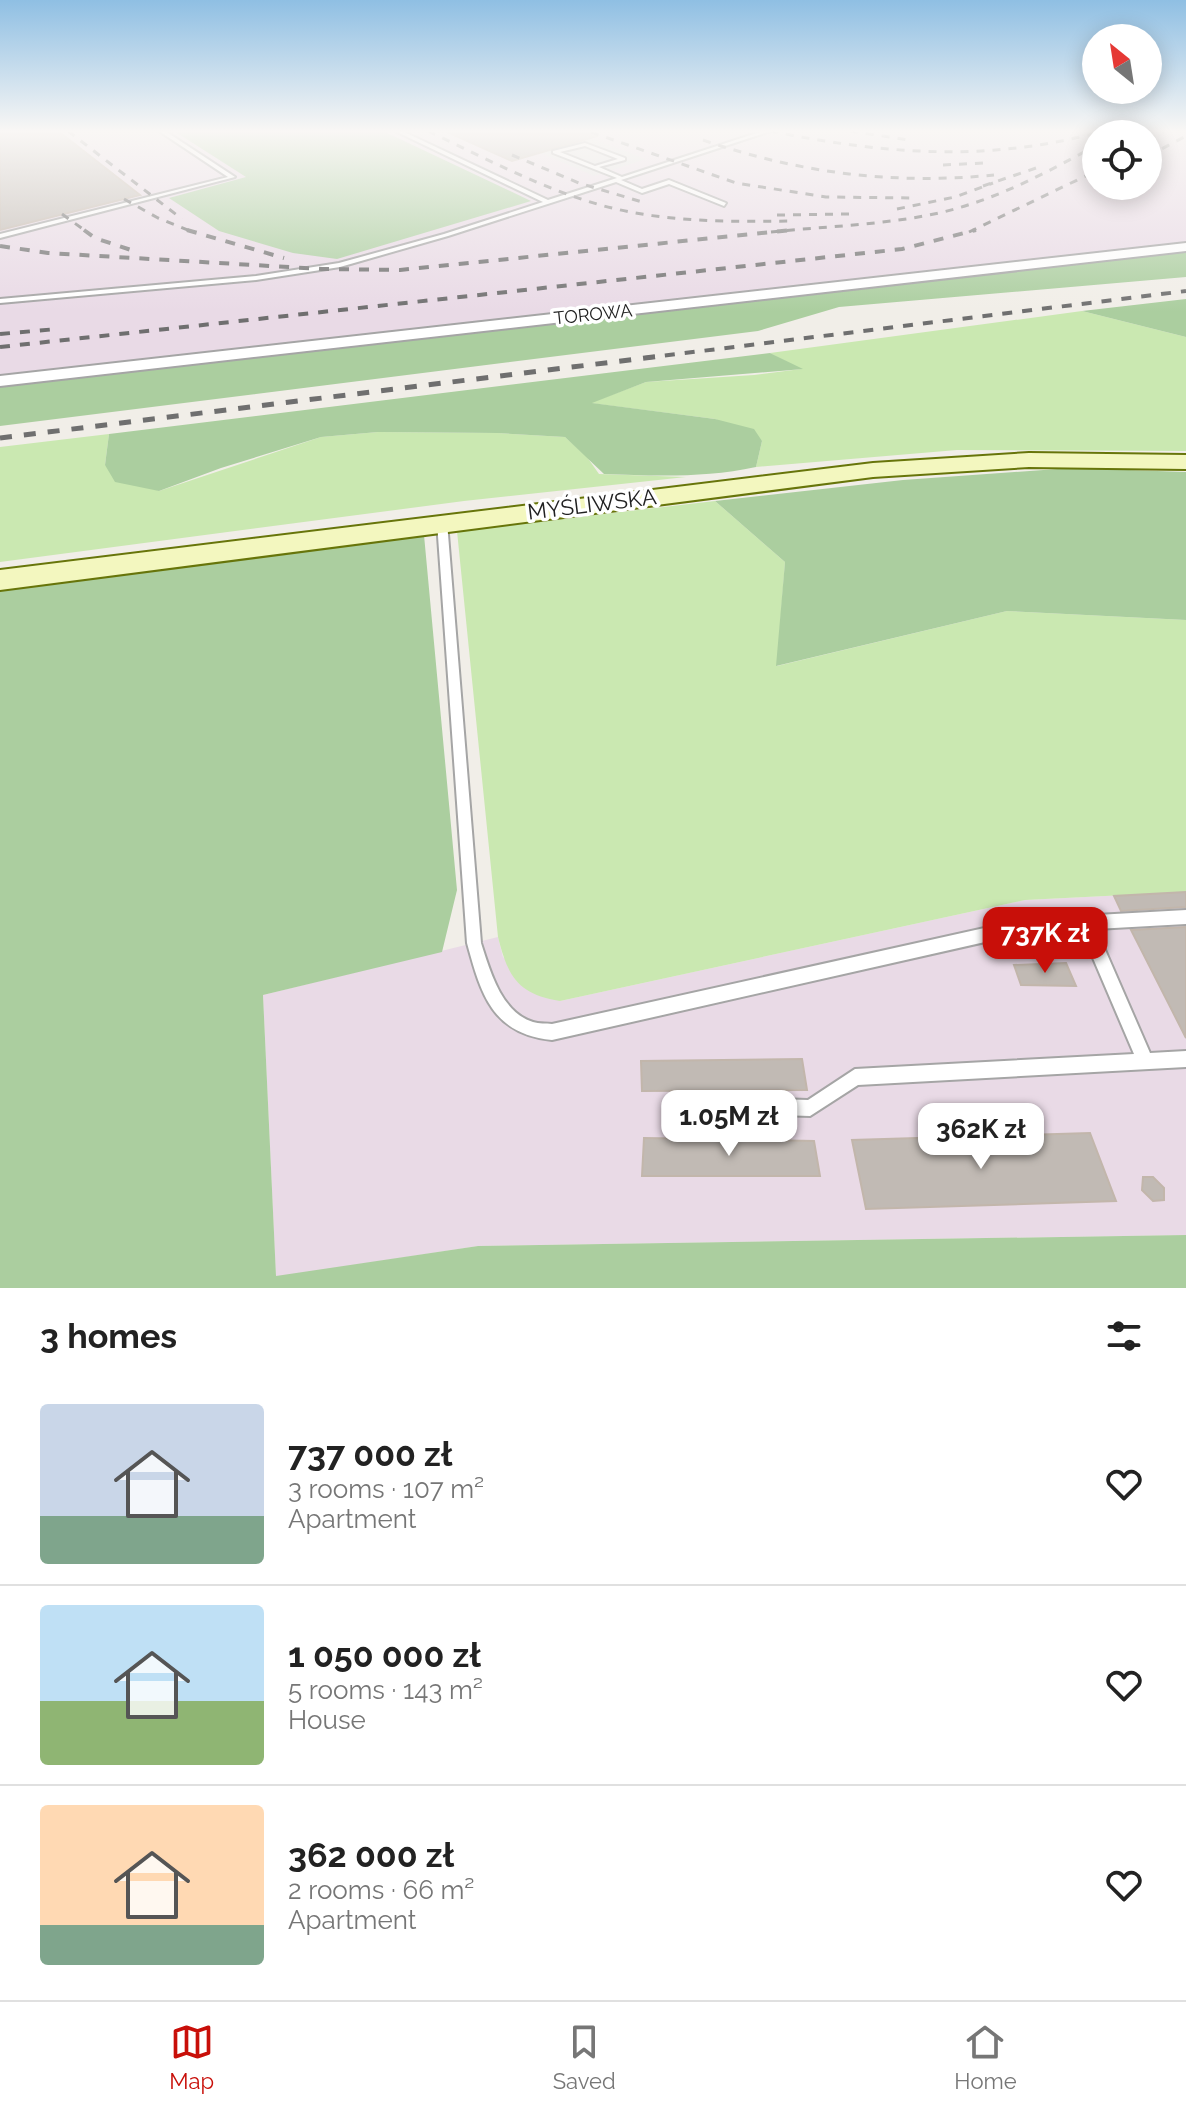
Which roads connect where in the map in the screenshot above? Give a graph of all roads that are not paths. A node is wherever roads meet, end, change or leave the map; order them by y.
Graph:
1 (177, 191) edge
2 (524, 191) edge
3 (586, 191) edge
4 (692, 191) edge
5 (549, 203) junction
6 (724, 204) dead end
7 (0, 236) edge
8 (1186, 247) edge
9 (0, 301) edge
10 (0, 381) edge
11 (1186, 462) edge
12 (442, 522) junction
13 (0, 580) edge
14 (1186, 917) edge
15 (1085, 922) junction
16 (1186, 1059) edge
17 (1145, 1061) junction
18 (711, 1105) dead end

1 - 7 lane
2 - 5 lane
3 - 5 lane
4 - 6 lane
5 - 9 lane
8 - 10 street, TOROWA
11 - 12 street, MYŚLIWSKA
12 - 13 street, MYŚLIWSKA
12 - 15 lane
14 - 15 lane
15 - 17 lane
16 - 17 lane
17 - 18 lane

